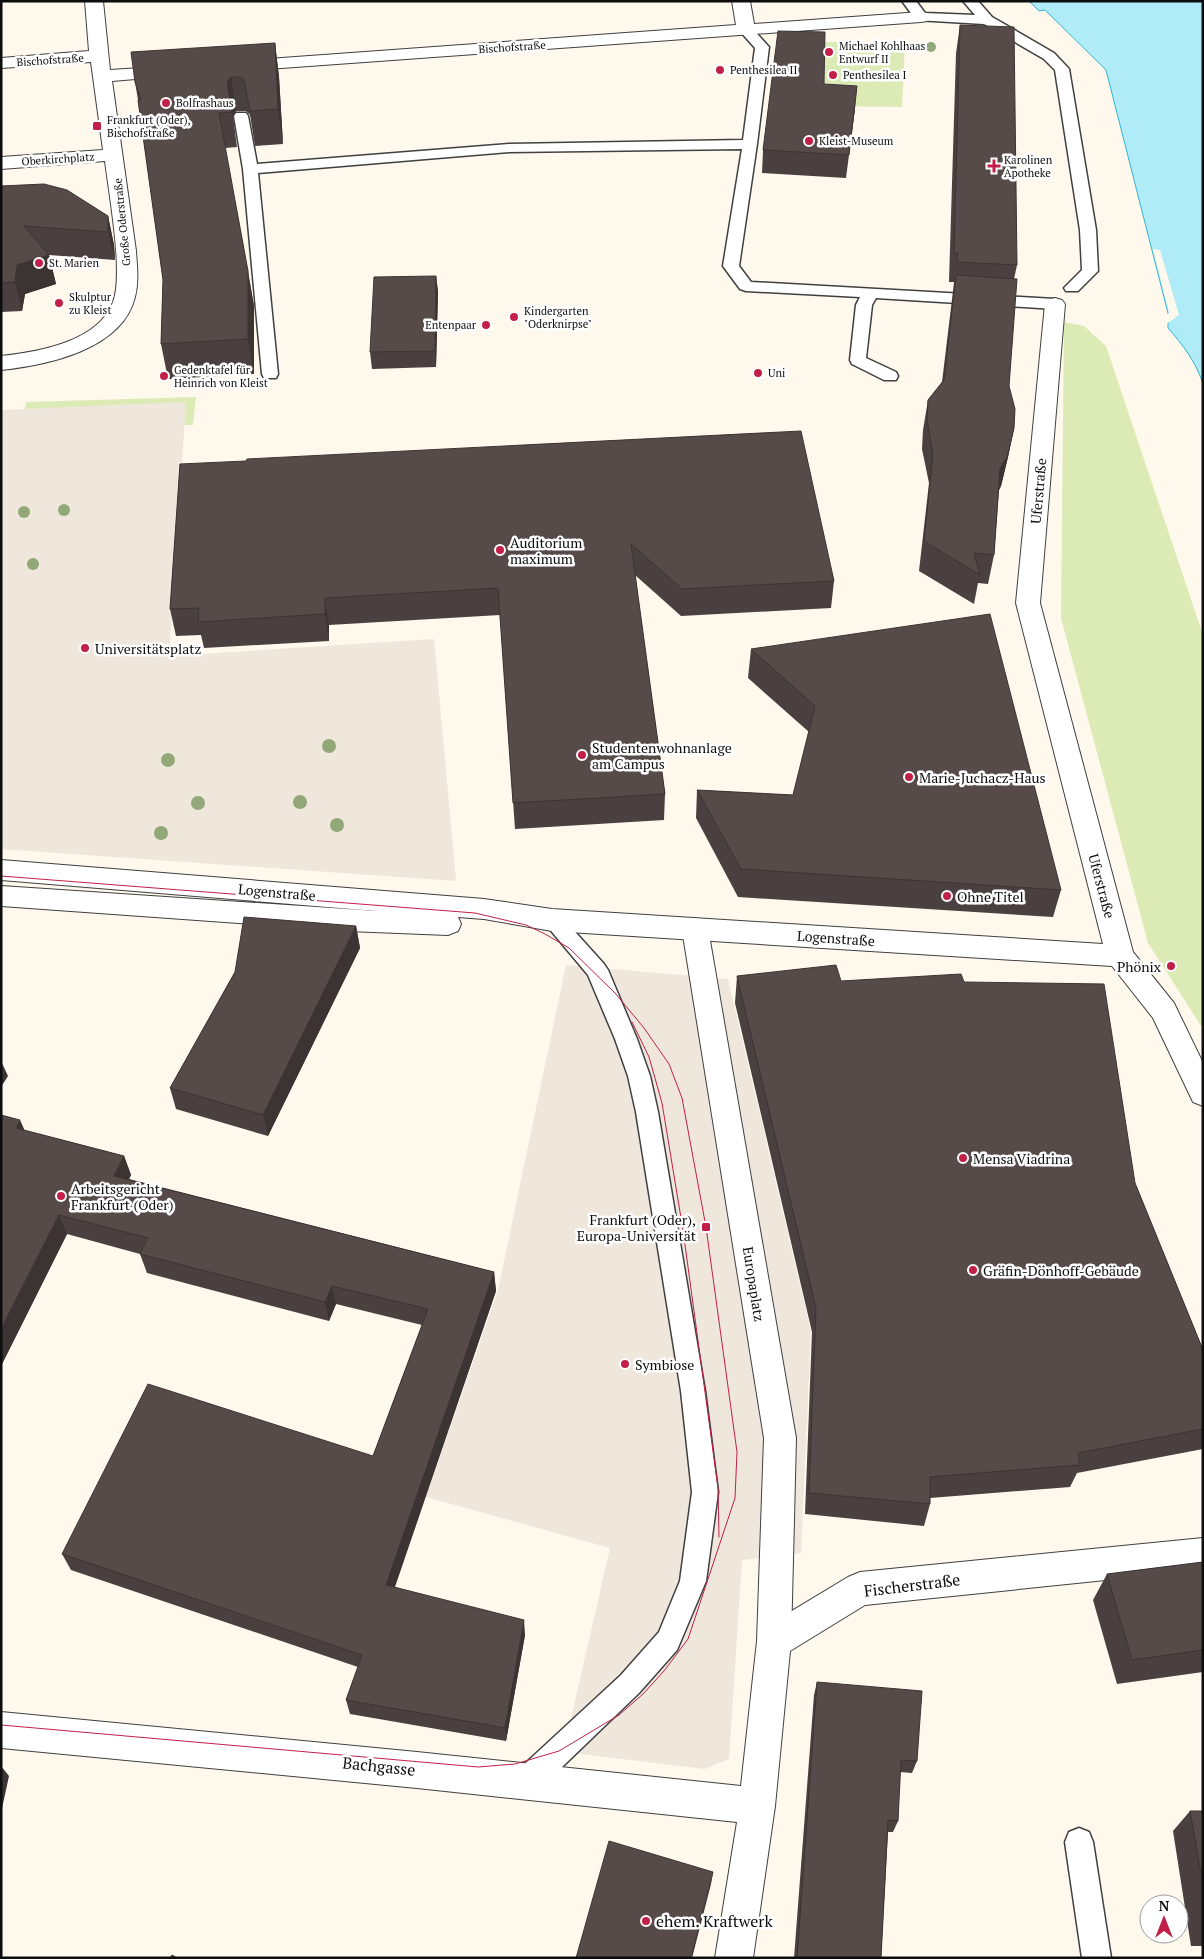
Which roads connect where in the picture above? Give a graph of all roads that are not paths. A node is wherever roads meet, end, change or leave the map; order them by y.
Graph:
1 (94, 1) edge
2 (741, 1) edge
3 (909, 1) edge
4 (970, 1) edge
5 (921, 18) junction
6 (988, 20) junction
7 (746, 30) junction
8 (99, 56) junction
9 (1, 63) edge
10 (222, 67) edge
11 (192, 70) edge
12 (102, 76) junction
13 (241, 116) edge
14 (750, 144) junction
15 (114, 155) junction
16 (1, 162) edge
17 (250, 169) junction
18 (1072, 288) dead end
19 (871, 293) junction
20 (1054, 304) joint
21 (1, 362) edge
22 (270, 374) dead end
23 (890, 376) dead end
24 (1, 870) edge
25 (1, 896) edge
26 (552, 920) junction
27 (695, 929) junction
28 (1120, 956) junction
29 (1203, 1094) edge
30 (1203, 1554) edge
31 (774, 1641) junction
32 (1, 1730) edge
33 (526, 1782) junction
34 (756, 1806) junction
35 (1079, 1842) dead end
36 (734, 1958) edge
37 (1097, 1958) edge

1 - 8 street, Große Oderstraße
2 - 7 street
3 - 5 lane
4 - 6 lane
5 - 6 lane
5 - 7 street, Bischofstraße
6 - 18 lane
7 - 10 street, Bischofstraße
7 - 14 lane, Uferstraße
8 - 9 street, Bischofstraße
8 - 12 street, Große Oderstraße
11 - 12 street
12 - 15 street, Große Oderstraße
13 - 17 lane
14 - 17 lane
14 - 19 lane, Uferstraße
15 - 16 street, Oberkirchplatz
15 - 21 street, Große Oderstraße
17 - 22 lane
19 - 20 lane, Uferstraße
19 - 23 lane
20 - 28 street, Uferstraße
24 - 26 street, Logenstraße
25 - 26 street, Logenstraße
26 - 27 street, Logenstraße
26 - 33 lane
27 - 28 street, Logenstraße
27 - 31 street, Europaplatz
28 - 29 street
30 - 31 street, Fischerstraße
31 - 34 street
32 - 33 street, Bachgasse
33 - 34 street, Bachgasse
34 - 36 street
35 - 37 lane

